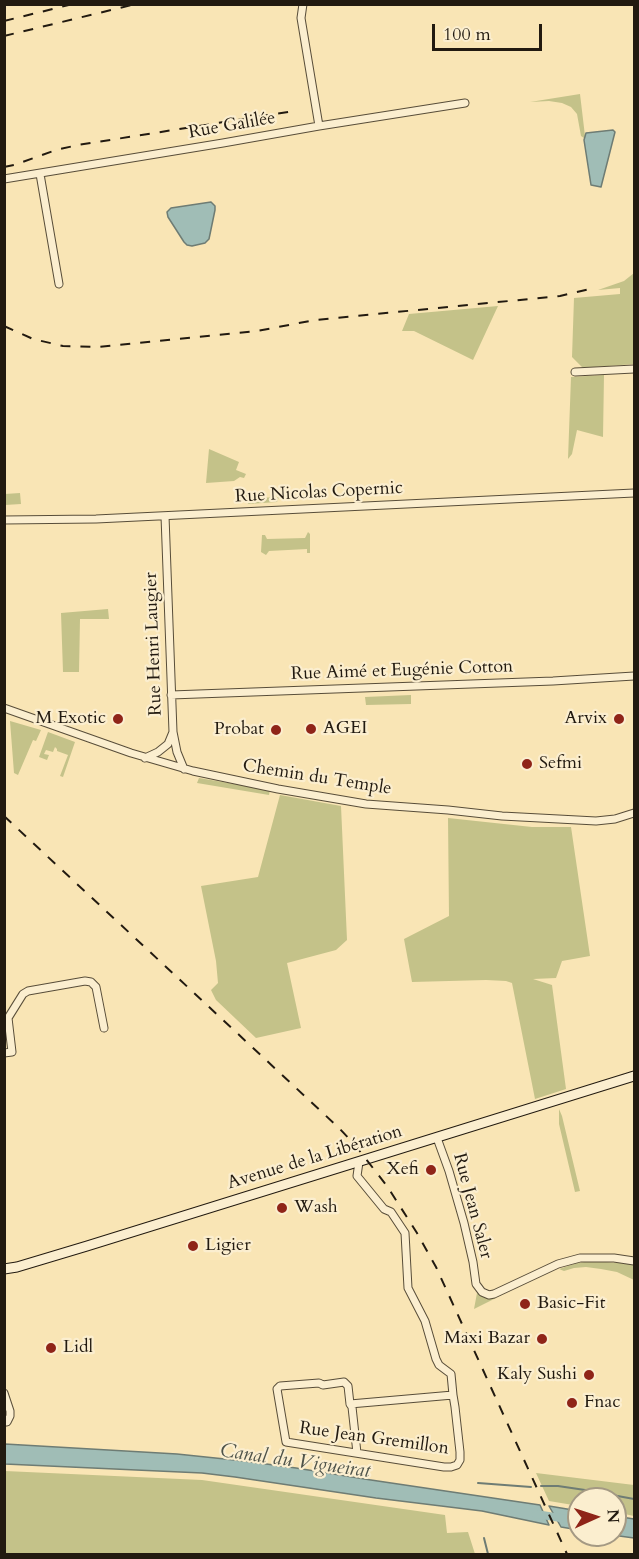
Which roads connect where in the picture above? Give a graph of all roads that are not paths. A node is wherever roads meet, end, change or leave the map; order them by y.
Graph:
1 (303, 4) edge
2 (465, 103) dead end
3 (319, 126) junction
4 (40, 174) junction
5 (4, 179) edge
6 (59, 284) dead end
7 (634, 369) edge
8 (575, 372) dead end
9 (634, 493) edge
10 (165, 516) junction
11 (4, 520) edge
12 (634, 676) edge
13 (171, 695) junction
14 (4, 708) edge
15 (173, 732) junction
16 (146, 758) junction
17 (184, 769) junction
18 (634, 813) edge
19 (105, 1028) dead end
20 (4, 1053) edge
21 (634, 1076) edge
22 (436, 1138) junction
23 (359, 1162) junction
24 (345, 1166) junction
25 (357, 1176) junction
26 (634, 1261) edge
27 (4, 1269) edge
28 (4, 1394) edge
29 (453, 1395) junction
30 (350, 1404) junction
31 (4, 1422) edge
32 (357, 1454) junction

1 - 3 street
2 - 3 street, Rue Galilée
3 - 4 street, Rue Galilée
4 - 5 street, Rue Galilée
4 - 6 street
7 - 8 street
9 - 10 street, Rue Nicolas Copernic
10 - 11 street, Rue Nicolas Copernic
10 - 13 street, Rue Henri Laugier
12 - 13 street, Rue Aimé et Eugénie Cotton
13 - 15 street, Rue Henri Laugier
14 - 16 street, Chemin du Temple
15 - 16 street, Rue Henri Laugier
15 - 17 street
16 - 17 street, Chemin du Temple
17 - 18 street, Chemin du Temple
19 - 20 street
21 - 22 main road, Avenue de la Libération
22 - 23 main road, Avenue de la Libération
22 - 26 street, Rue Jean Saler
23 - 24 main road, Avenue de la Libération
23 - 25 street
24 - 25 street
24 - 27 main road, Avenue de la Libération
25 - 29 street
28 - 31 street
29 - 30 street
29 - 32 street, Rue Jean Gremillon
30 - 32 street
30 - 32 street, Rue Jean Gremillon

